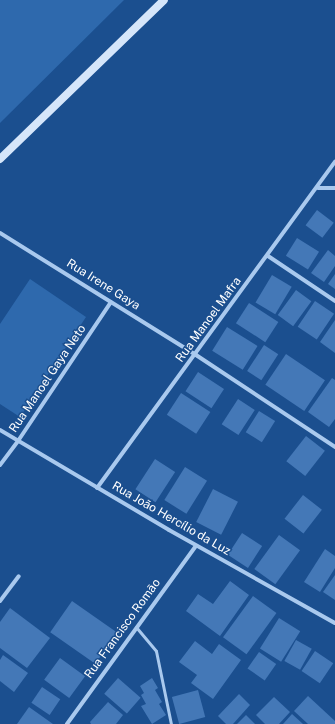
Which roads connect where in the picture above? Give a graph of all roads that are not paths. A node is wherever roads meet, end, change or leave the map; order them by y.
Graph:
1 (164, 0) edge
2 (0, 160) edge
3 (335, 162) edge
4 (318, 188) junction
5 (335, 188) edge
6 (0, 233) edge
7 (268, 256) junction
8 (335, 301) edge
9 (111, 302) junction
10 (196, 355) junction
11 (0, 430) edge
12 (18, 441) junction
13 (335, 447) edge
14 (0, 465) edge
15 (97, 488) junction
16 (196, 546) junction
17 (19, 576) dead end
18 (0, 601) edge
19 (335, 623) edge
20 (136, 627) junction
21 (67, 724) edge
22 (171, 724) edge

1 - 2 street
3 - 4 street, Rua Manoel Mafra
4 - 5 street
4 - 7 street, Rua Manoel Mafra
6 - 9 street, Rua Irene Gaya
7 - 8 street
7 - 10 street, Rua Manoel Mafra
9 - 10 street, Rua Irene Gaya
9 - 12 street, Rua Manoel Gaya Neto
10 - 13 street, Rua Irene Gaya
10 - 15 street, Rua Manoel Mafra
11 - 12 street, Rua João Hercílio da Luz
12 - 14 street, Rua Manoel Gaya Neto
12 - 15 street, Rua João Hercílio da Luz
15 - 16 street, Rua João Hercílio da Luz
16 - 19 street, Rua João Hercílio da Luz
16 - 20 street, Rua Francisco Romão
17 - 18 street
20 - 21 street, Rua Francisco Romão
20 - 22 lane

